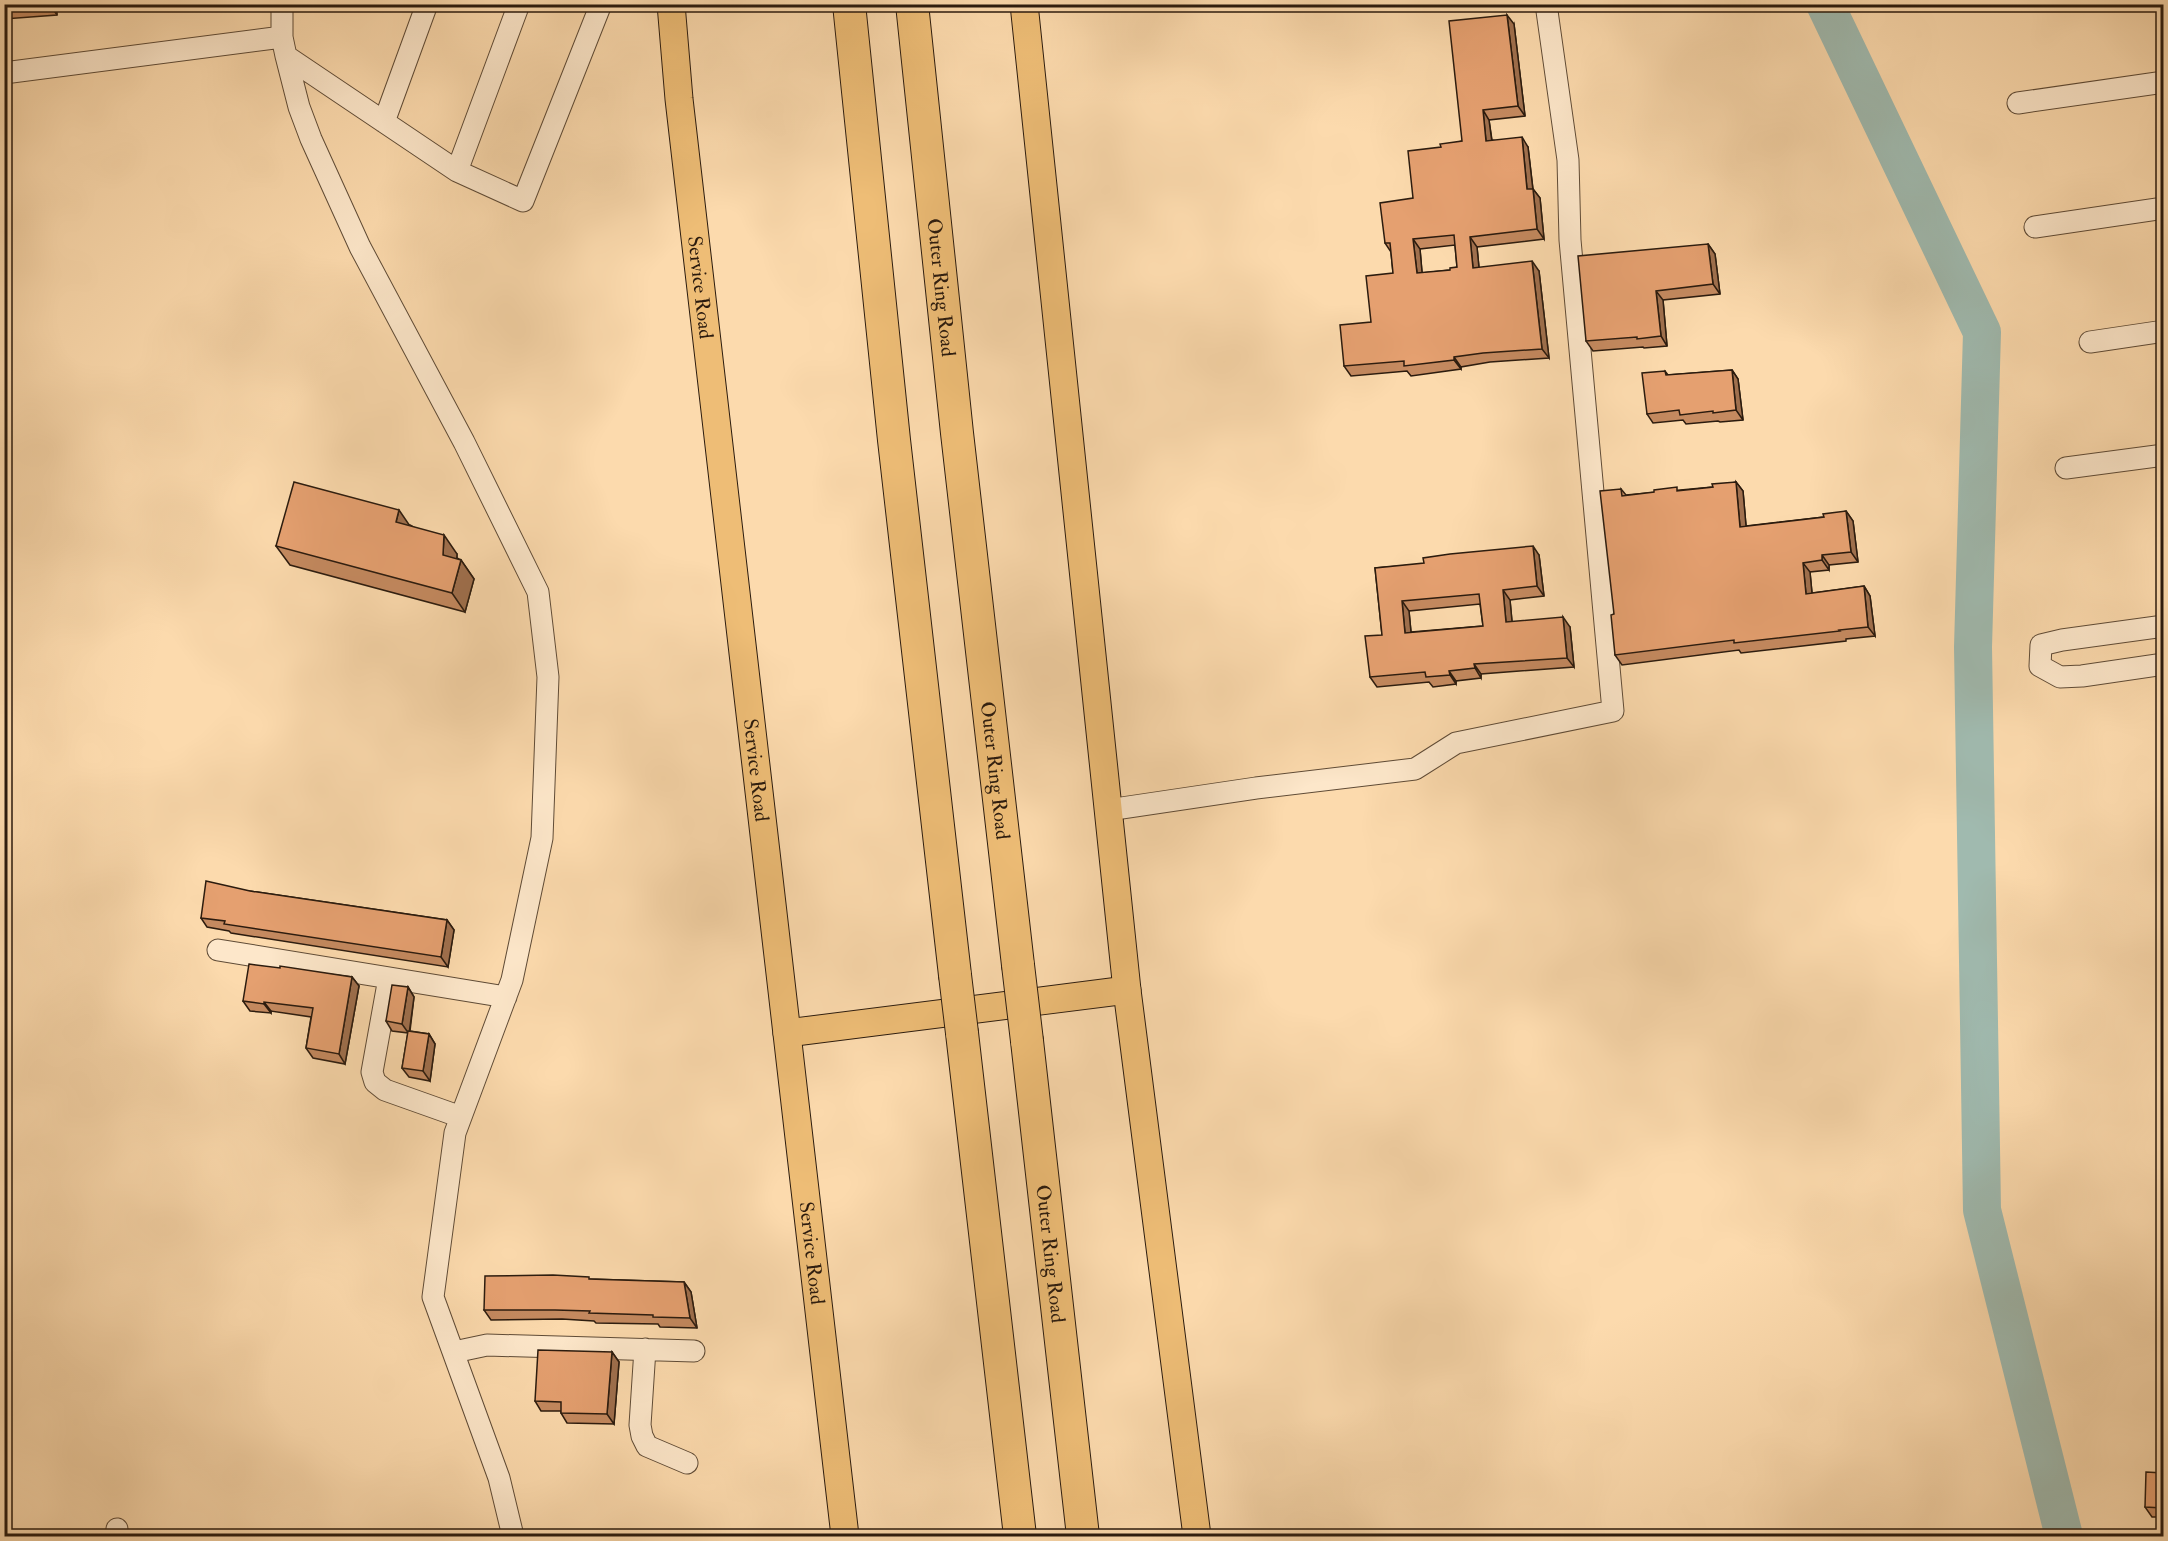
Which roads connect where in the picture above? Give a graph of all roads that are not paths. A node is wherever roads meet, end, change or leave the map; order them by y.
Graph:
1 (282, 4) edge
2 (428, 4) edge
3 (519, 4) edge
4 (601, 4) edge
5 (671, 4) edge
6 (849, 4) edge
7 (912, 4) edge
8 (1024, 4) edge
9 (1546, 4) edge
10 (284, 47) junction
11 (4, 72) edge
12 (2163, 82) edge
13 (2018, 103) dead end
14 (384, 122) junction
15 (457, 171) junction
16 (2163, 208) edge
17 (2035, 227) dead end
18 (2163, 332) edge
19 (2090, 342) dead end
20 (2163, 454) edge
21 (2066, 468) dead end
22 (2163, 626) edge
23 (2163, 664) edge
24 (1108, 810) junction
25 (218, 950) dead end
26 (389, 978) junction
27 (1127, 990) junction
28 (506, 997) junction
29 (787, 1033) junction
30 (461, 1117) junction
31 (645, 1349) junction
32 (694, 1351) dead end
33 (453, 1352) junction
34 (687, 1463) dead end
35 (513, 1536) edge
36 (845, 1536) edge
37 (1020, 1536) edge
38 (1083, 1536) edge
39 (1197, 1536) edge

1 - 10 street
2 - 14 street
3 - 15 street
4 - 15 street
5 - 29 main road, Service Road
6 - 37 highway, bridge
7 - 38 highway, Outer Ring Road, bridge
8 - 24 main road
9 - 24 street
10 - 11 street
10 - 14 street
10 - 28 street
12 - 13 street
14 - 15 street
16 - 17 street
18 - 19 street
20 - 21 street
22 - 23 street
24 - 27 main road
25 - 26 street
26 - 28 street
26 - 30 street
27 - 29 main road
27 - 39 main road
28 - 30 street
29 - 36 main road, Service Road
30 - 33 street
31 - 32 street
31 - 33 street
31 - 34 street
33 - 35 street

